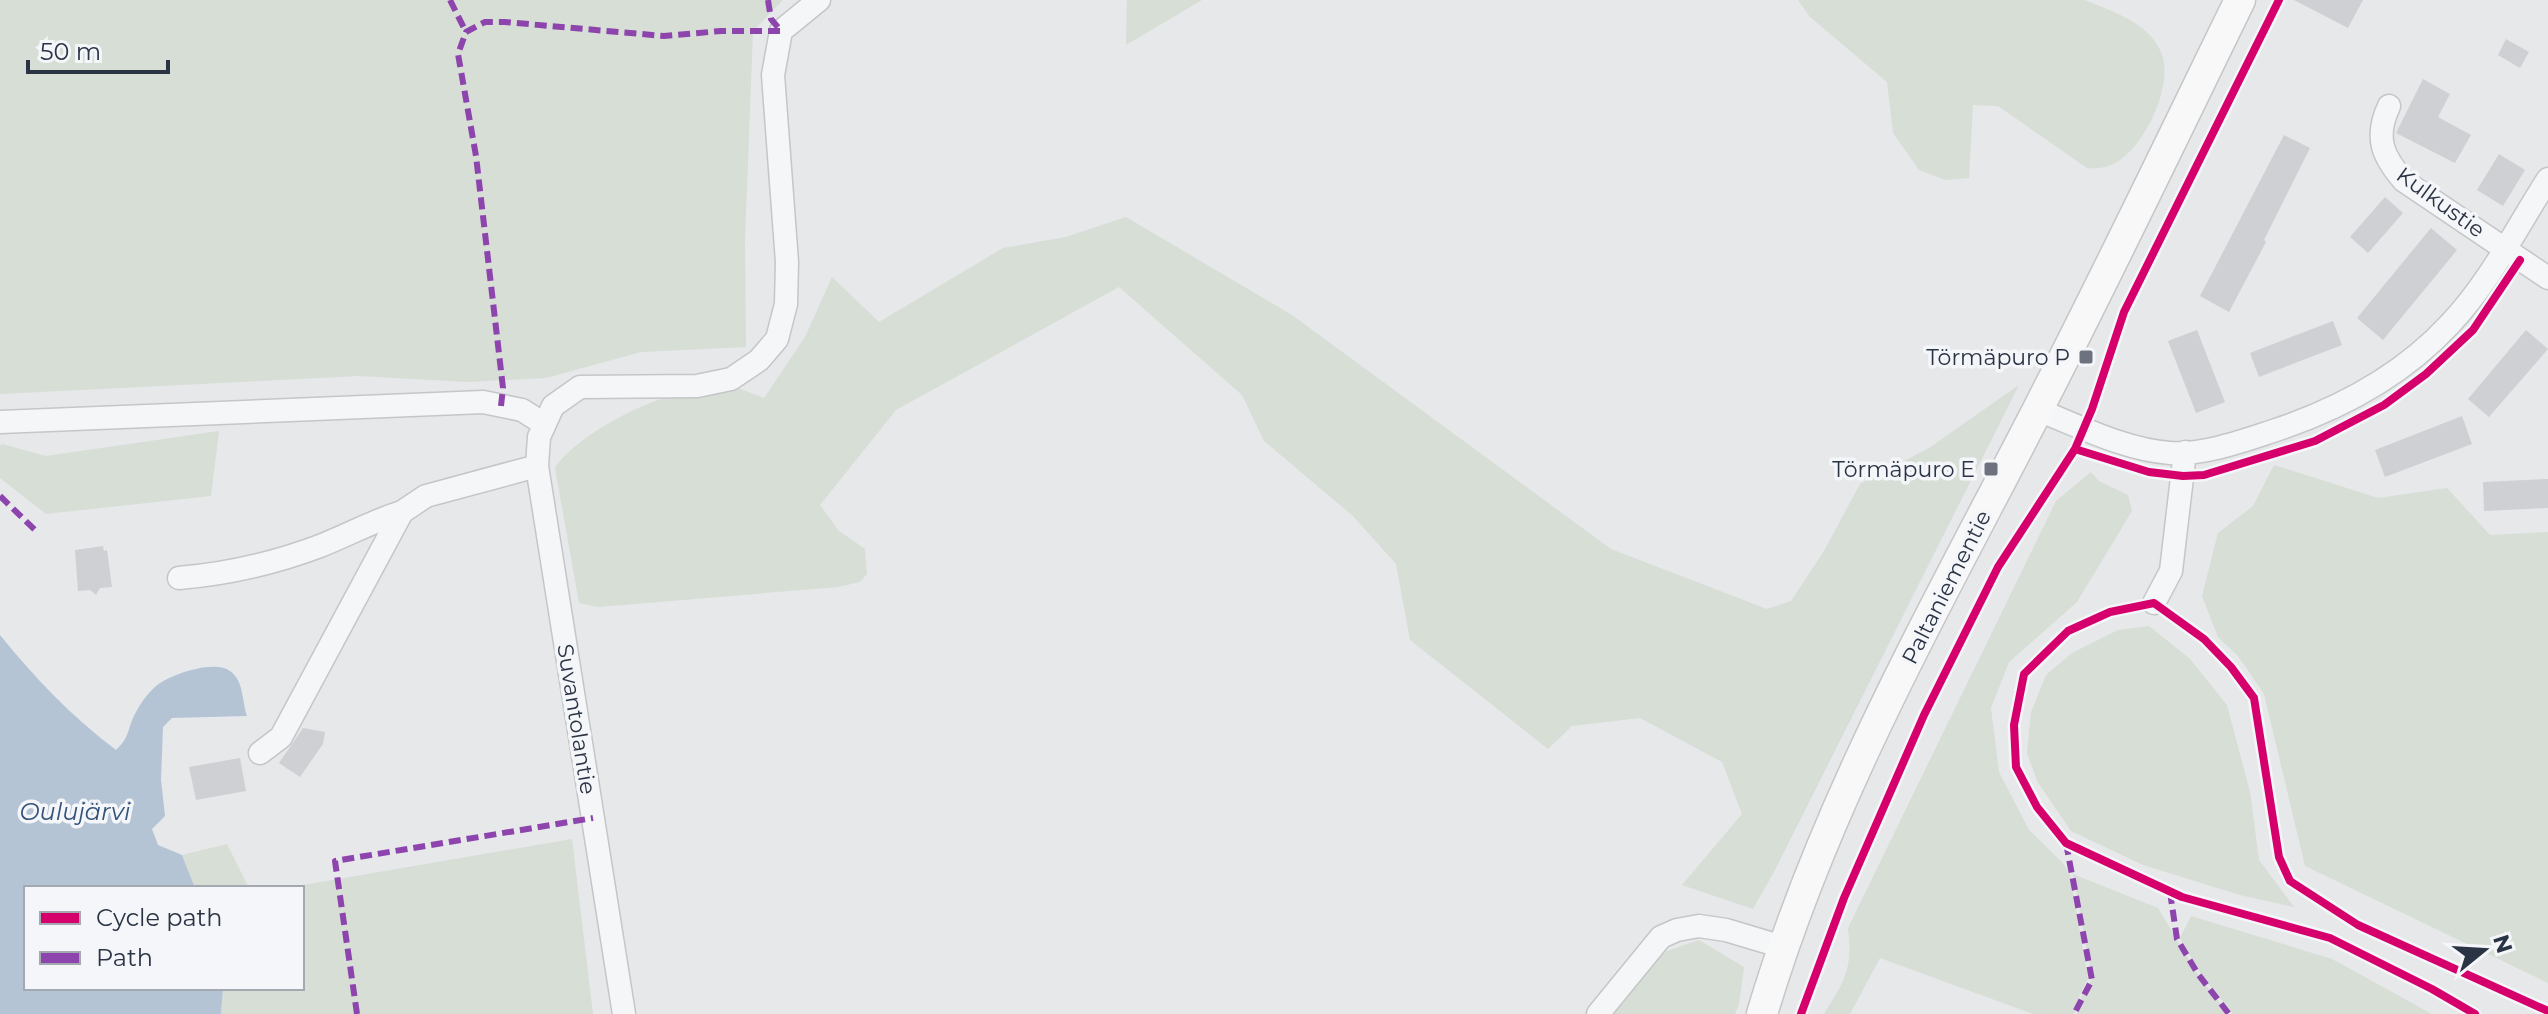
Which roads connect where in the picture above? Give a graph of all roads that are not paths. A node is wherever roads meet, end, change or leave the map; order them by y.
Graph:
1 (819, 0) edge
2 (2240, 0) edge
3 (2389, 106) dead end
4 (2548, 179) edge
5 (2505, 247) junction
6 (2548, 278) edge
7 (2038, 410) junction
8 (0, 422) edge
9 (544, 424) junction
10 (2185, 452) junction
11 (537, 466) junction
12 (402, 512) junction
13 (179, 578) dead end
14 (2154, 603) dead end
15 (260, 753) dead end
16 (1783, 947) junction
17 (624, 1014) edge
18 (1598, 1014) edge
19 (1762, 1014) edge

1 - 9 street
2 - 7 street, Paltaniementie
3 - 5 street, Kulkustie
4 - 5 street
5 - 6 street, Kulkustie
5 - 10 street
7 - 10 street
7 - 16 street, Paltaniementie
8 - 9 street
9 - 11 street, Suvantolantie
10 - 14 street
11 - 12 street
11 - 17 street, Suvantolantie
12 - 13 street
12 - 15 street
16 - 18 street
16 - 19 street, Paltaniementie

